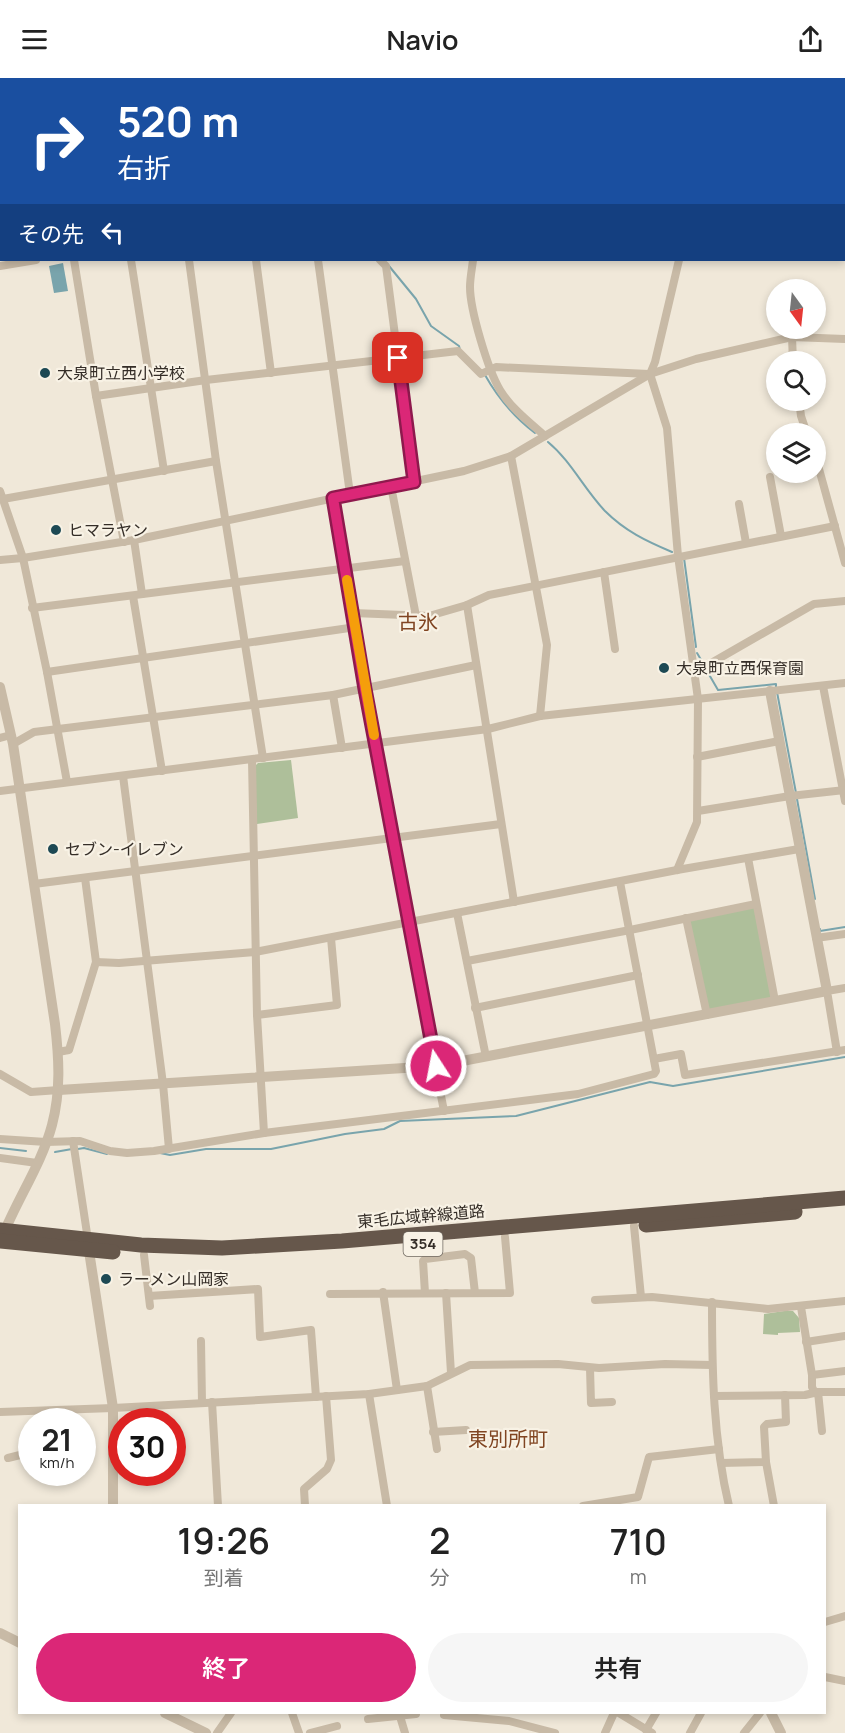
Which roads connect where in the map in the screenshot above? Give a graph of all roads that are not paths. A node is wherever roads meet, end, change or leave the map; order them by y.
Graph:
1 (30, 261) edge
2 (74, 261) edge
3 (131, 261) edge
4 (189, 261) edge
5 (256, 261) edge
6 (318, 261) edge
7 (381, 261) edge
8 (473, 261) edge
9 (679, 261) edge
10 (0, 266) edge
11 (826, 338) edge
12 (779, 339) edge
13 (845, 339) edge
14 (398, 358) junction
15 (332, 366) junction
16 (490, 369) junction
17 (270, 373) junction
18 (650, 374) junction
19 (206, 380) junction
20 (150, 388) junction
21 (96, 396) junction
22 (545, 436) junction
23 (512, 456) junction
24 (216, 461) junction
25 (164, 471) junction
26 (112, 480) junction
27 (414, 482) junction
28 (771, 483) edge
29 (823, 483) edge
30 (391, 486) junction
31 (350, 494) junction
32 (1, 495) edge
33 (333, 498) junction
34 (739, 504) dead end
35 (226, 520) junction
36 (835, 526) junction
37 (781, 536) junction
38 (134, 540) junction
39 (124, 542) junction
40 (746, 543) junction
41 (678, 556) junction
42 (23, 558) junction
43 (0, 560) edge
44 (405, 561) junction
45 (845, 563) edge
46 (345, 570) junction
47 (604, 572) junction
48 (235, 582) junction
49 (537, 586) junction
50 (138, 595) junction
51 (845, 601) edge
52 (467, 605) junction
53 (32, 608) junction
54 (353, 614) junction
55 (416, 616) junction
56 (356, 627) junction
57 (246, 644) junction
58 (615, 649) dead end
59 (144, 659) junction
60 (476, 665) junction
61 (693, 669) junction
62 (47, 672) junction
63 (845, 683) edge
64 (823, 686) junction
65 (0, 687) edge
66 (365, 689) junction
67 (770, 691) junction
68 (333, 695) junction
69 (698, 699) junction
70 (255, 706) junction
71 (540, 716) junction
72 (153, 718) junction
73 (58, 729) junction
74 (488, 729) junction
75 (0, 738) edge
76 (12, 739) junction
77 (779, 741) junction
78 (375, 744) junction
79 (342, 748) junction
80 (697, 757) junction
81 (263, 758) junction
82 (252, 760) junction
83 (162, 771) junction
84 (123, 776) junction
85 (67, 782) junction
86 (20, 789) junction
87 (844, 790) edge
88 (0, 791) edge
89 (790, 796) junction
90 (845, 801) edge
91 (698, 811) junction
92 (501, 824) junction
93 (393, 838) junction
94 (799, 849) junction
95 (254, 856) junction
96 (748, 858) junction
97 (677, 870) junction
98 (135, 872) junction
99 (86, 878) junction
100 (620, 882) junction
101 (34, 884) junction
102 (514, 902) junction
103 (756, 904) junction
104 (457, 913) junction
105 (686, 918) junction
106 (408, 923) junction
107 (630, 930) junction
108 (845, 934) edge
109 (331, 938) junction
110 (816, 938) junction
111 (255, 952) junction
112 (146, 960) junction
113 (467, 961) junction
114 (96, 962) junction
115 (638, 975) junction
116 (845, 988) edge
117 (827, 991) junction
118 (775, 1001) junction
119 (476, 1008) junction
120 (257, 1015) junction
121 (707, 1015) junction
122 (648, 1026) junction
123 (841, 1051) edge
124 (58, 1052) junction
125 (486, 1057) junction
126 (654, 1059) junction
127 (436, 1066) junction
128 (0, 1074) edge
129 (262, 1077) junction
130 (163, 1084) junction
131 (59, 1090) junction
132 (444, 1111) junction
133 (264, 1133) junction
134 (0, 1139) edge
135 (73, 1141) junction
136 (46, 1142) junction
137 (169, 1149) junction
138 (0, 1158) edge
139 (37, 1163) junction
140 (845, 1198) edge
141 (845, 1208) edge
142 (634, 1226) junction
143 (1, 1237) edge
144 (505, 1237) junction
145 (89, 1245) junction
146 (144, 1254) junction
147 (383, 1292) junction
148 (425, 1293) junction
149 (446, 1293) junction
150 (475, 1293) junction
151 (330, 1294) dead end
152 (149, 1296) junction
153 (641, 1297) junction
154 (595, 1300) dead end
155 (845, 1301) edge
156 (712, 1302) junction
157 (150, 1306) dead end
158 (801, 1307) junction
159 (845, 1336) edge
160 (201, 1341) dead end
161 (806, 1342) junction
162 (712, 1365) junction
163 (590, 1368) junction
164 (845, 1371) edge
165 (451, 1373) junction
166 (812, 1375) junction
167 (427, 1386) junction
168 (397, 1390) junction
169 (816, 1392) junction
170 (845, 1392) edge
171 (369, 1394) junction
172 (785, 1395) junction
173 (326, 1396) junction
174 (714, 1396) junction
175 (316, 1397) junction
176 (212, 1402) junction
177 (612, 1402) dead end
178 (202, 1403) junction
179 (108, 1408) edge
180 (113, 1408) joint
181 (0, 1412) edge
182 (466, 1430) dead end
183 (822, 1431) dead end
184 (433, 1432) junction
185 (437, 1449) dead end
186 (719, 1449) junction
187 (18, 1456) edge
188 (8, 1458) dead end
189 (766, 1462) junction
190 (721, 1463) junction
191 (113, 1486) edge
192 (113, 1504) edge
193 (218, 1504) edge
194 (305, 1504) edge
195 (387, 1504) edge
196 (595, 1504) edge
197 (729, 1504) edge
198 (774, 1504) edge
199 (845, 1616) edge
200 (826, 1622) edge
201 (0, 1633) edge
202 (18, 1641) edge
203 (826, 1677) edge
204 (845, 1681) edge
205 (230, 1714) edge
206 (292, 1714) edge
207 (399, 1714) edge
208 (416, 1714) edge
209 (614, 1714) edge
210 (621, 1714) edge
211 (656, 1714) edge
212 (700, 1714) edge
213 (759, 1714) edge
214 (772, 1714) edge
215 (444, 1715) dead end
216 (177, 1716) edge
217 (509, 1717) edge
218 (368, 1719) dead end
219 (337, 1726) dead end
220 (524, 1729) edge
221 (649, 1731) edge
222 (206, 1733) edge
223 (218, 1733) edge
224 (299, 1733) edge
225 (310, 1733) edge
226 (405, 1733) edge
227 (555, 1733) edge
228 (605, 1733) edge
229 (690, 1733) edge
230 (744, 1733) edge
231 (782, 1733) edge

1 - 10 street
2 - 21 street
3 - 20 street
4 - 19 street
5 - 17 street
6 - 15 street
7 - 14 street
8 - 16 street
9 - 18 street
11 - 13 street
12 - 18 street
14 - 15 street
14 - 16 street
14 - 27 street
15 - 17 street
15 - 31 street
16 - 18 street
16 - 22 street
17 - 19 street
18 - 22 street
18 - 41 street
19 - 20 street
19 - 24 street
20 - 21 street
20 - 25 street
21 - 26 street
22 - 23 street
23 - 27 street
23 - 49 street
24 - 25 street
24 - 35 street
25 - 26 street
26 - 32 street
26 - 39 street
27 - 30 street
28 - 37 street
29 - 36 street
30 - 31 street
30 - 44 street
31 - 33 street
32 - 42 street
33 - 35 street
33 - 46 street
34 - 40 street
35 - 38 street
35 - 48 street
36 - 37 street
36 - 45 street
37 - 40 street
38 - 39 street
38 - 50 street
39 - 42 street
40 - 41 street
41 - 47 street
41 - 61 street
42 - 43 street
42 - 53 street
44 - 46 street
44 - 55 street
46 - 48 street
46 - 54 street
47 - 49 street
47 - 58 street
48 - 50 street
48 - 57 street
49 - 52 street
49 - 71 street
50 - 53 street
50 - 59 street
51 - 61 street
52 - 55 street
52 - 60 street
53 - 62 street
54 - 55 street
54 - 56 street
56 - 57 street
56 - 66 street
57 - 59 street
57 - 70 street
59 - 62 street
59 - 72 street
60 - 66 street
60 - 74 street
61 - 69 street
62 - 73 street
63 - 64 street
64 - 67 street
64 - 87 street
65 - 76 street
66 - 68 street
66 - 78 street
67 - 69 street
67 - 77 street
68 - 70 street
68 - 79 street
69 - 71 street
69 - 80 street
70 - 72 street
70 - 81 street
71 - 74 street
72 - 73 street
72 - 83 street
73 - 76 street
73 - 85 street
74 - 78 street
74 - 92 street
75 - 76 street
76 - 86 street
77 - 80 street
77 - 89 street
78 - 79 street
78 - 93 street
79 - 81 street
80 - 91 street
81 - 82 street
82 - 83 street
82 - 95 street
83 - 84 street
84 - 85 street
84 - 98 street
85 - 86 street
86 - 88 street
86 - 101 street
87 - 89 street
87 - 90 street
89 - 91 street
89 - 94 street
91 - 97 street
92 - 93 street
92 - 102 street
93 - 95 street
93 - 106 street
94 - 96 street
94 - 110 street
95 - 98 street
95 - 111 street
96 - 97 street
96 - 103 street
97 - 100 street
98 - 99 street
98 - 112 street
99 - 101 street
99 - 114 street
100 - 102 street
100 - 107 street
101 - 124 street
102 - 104 street
103 - 105 street
103 - 118 street
104 - 106 street
104 - 113 street
105 - 107 street
105 - 121 street
106 - 109 street
106 - 127 street
107 - 113 street
107 - 115 street
108 - 110 street
109 - 111 street
109 - 120 street
110 - 117 street
111 - 112 street
111 - 120 street
112 - 114 street
112 - 130 street
113 - 119 street
114 - 124 street
115 - 119 street
115 - 122 street
116 - 117 street
117 - 118 street
117 - 123 street
118 - 121 street
119 - 125 street
120 - 129 street
121 - 122 street
122 - 125 street
122 - 126 street
123 - 126 street
124 - 131 street
125 - 127 street
126 - 132 street
127 - 129 street
127 - 132 street
128 - 131 street
129 - 130 street
129 - 133 street
130 - 131 street
130 - 137 street
131 - 136 street
132 - 133 street
133 - 137 street
134 - 136 street
135 - 136 street
135 - 137 street
135 - 145 street
136 - 139 street
138 - 139 street
139 - 143 street
140 - 145 highway, 東毛広域幹線道路 / 354
141 - 142 highway, 東毛広域幹線道路 / 354
142 - 144 highway, 東毛広域幹線道路 / 354
142 - 153 street
143 - 145 highway, 東毛広域幹線道路 / 354
144 - 146 highway, 東毛広域幹線道路 / 354
144 - 150 street
145 - 146 highway, 東毛広域幹線道路 / 354
145 - 180 street
146 - 152 street
147 - 148 street
147 - 151 street
147 - 168 street
148 - 149 street
148 - 150 street
149 - 150 street
149 - 165 street
152 - 157 street
152 - 175 street
153 - 154 street
153 - 156 street
155 - 158 street
156 - 158 street
156 - 162 street
158 - 161 street
159 - 161 street
160 - 178 street
161 - 166 street
162 - 163 street
162 - 174 street
163 - 165 street
163 - 177 street
164 - 166 street
165 - 167 street
166 - 169 street
167 - 168 street
167 - 184 street
168 - 171 street
169 - 170 street
169 - 172 street
169 - 183 street
171 - 173 street
171 - 195 street
172 - 174 street
172 - 189 street
173 - 175 street
173 - 194 street
174 - 186 street
175 - 176 street
176 - 178 street
176 - 193 street
178 - 180 street
179 - 181 street
182 - 184 street
184 - 185 street
186 - 190 street
186 - 196 street
187 - 188 street
189 - 190 street
189 - 198 street
190 - 197 street
191 - 192 street
199 - 200 street
201 - 202 street
203 - 204 street
205 - 223 street
206 - 224 street
207 - 208 street
207 - 218 street
207 - 226 street
209 - 228 street
210 - 221 street
211 - 221 street
212 - 229 street
213 - 230 street
214 - 231 street
215 - 217 street
216 - 222 street
217 - 220 street
219 - 225 street
220 - 227 street

